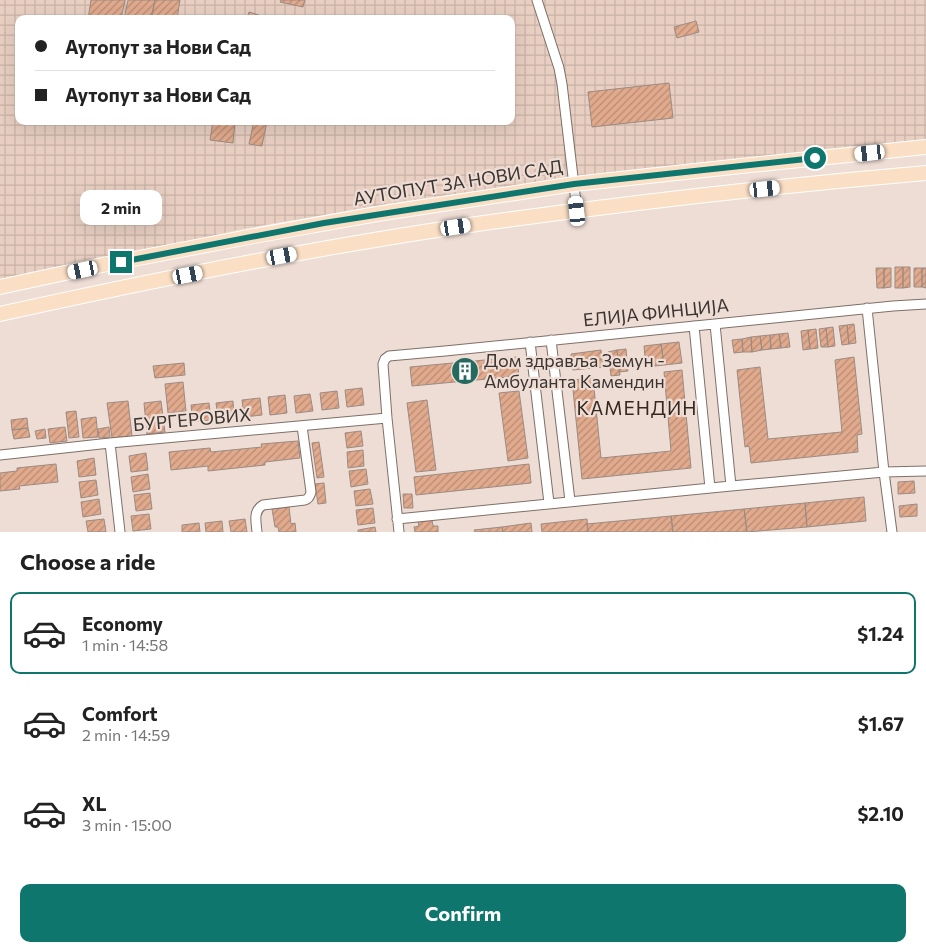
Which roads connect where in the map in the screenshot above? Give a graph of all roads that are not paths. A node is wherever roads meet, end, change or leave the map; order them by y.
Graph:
1 (537, 0) edge
2 (926, 147) edge
3 (926, 173) edge
4 (574, 184) junction
5 (577, 211) junction
6 (0, 287) edge
7 (926, 304) edge
8 (867, 308) junction
9 (0, 314) edge
10 (715, 324) junction
11 (694, 326) junction
12 (551, 340) junction
13 (530, 342) junction
14 (387, 418) junction
15 (302, 426) junction
16 (110, 443) junction
17 (0, 455) edge
18 (926, 471) edge
19 (884, 472) junction
20 (732, 486) junction
21 (710, 488) junction
22 (570, 502) junction
23 (549, 504) junction
24 (397, 519) junction
25 (120, 532) edge
26 (257, 532) edge
27 (399, 532) edge
28 (892, 532) edge

1 - 4 street
2 - 4 main road, АУТОПУТ ЗА НОВИ САД
3 - 5 main road
4 - 5 street
4 - 6 main road, АУТОПУТ ЗА НОВИ САД
5 - 9 main road
7 - 8 street, ЕЛИЈА ФИНЦИЈА
8 - 10 street, ЕЛИЈА ФИНЦИЈА
8 - 19 street
10 - 11 street, ЕЛИЈА ФИНЦИЈА
10 - 20 street
11 - 12 street, ЕЛИЈА ФИНЦИЈА
11 - 21 street
12 - 13 street, ЕЛИЈА ФИНЦИЈА
12 - 22 street
13 - 14 street, ЕЛИЈА ФИНЦИЈА
13 - 23 street
14 - 15 street, БУРГЕРОВИХ
14 - 24 street
15 - 16 street, БУРГЕРОВИХ
15 - 26 street
16 - 17 street, БУРГЕРОВИХ
16 - 25 street
18 - 19 street
19 - 20 street
19 - 28 street
20 - 21 street
21 - 22 street
22 - 23 street
23 - 24 street
24 - 27 street

